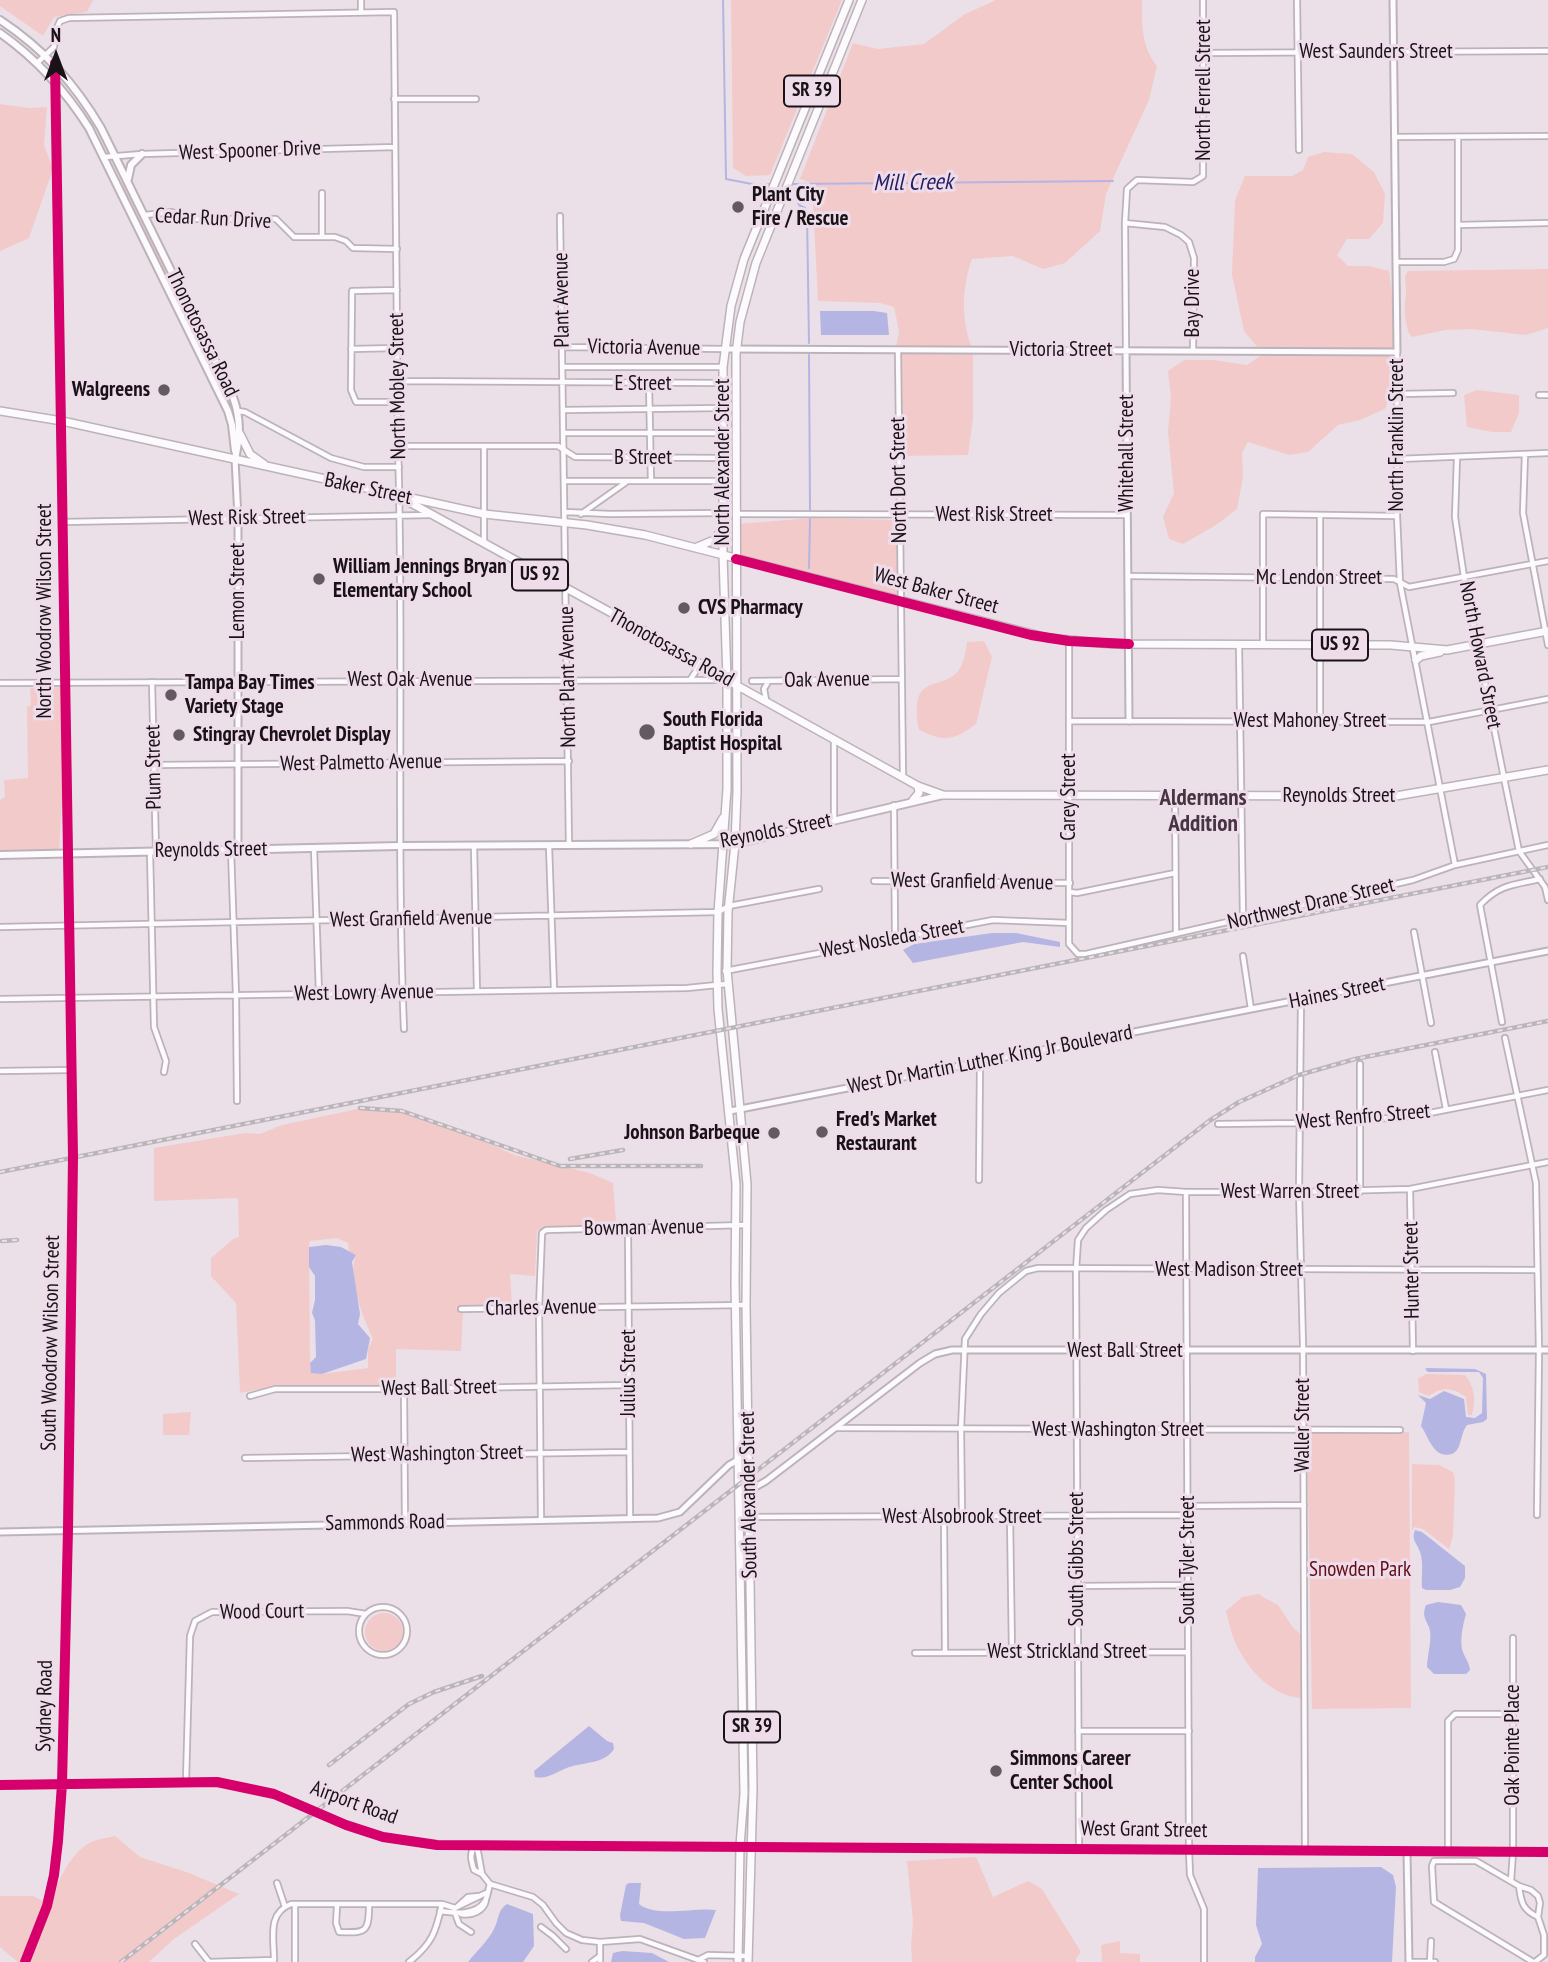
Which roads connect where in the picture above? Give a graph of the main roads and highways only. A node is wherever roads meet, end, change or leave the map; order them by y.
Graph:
1 (849, 0) edge
2 (862, 0) edge
3 (0, 20) edge
4 (0, 33) edge
5 (142, 154) road end
6 (128, 181) junction
7 (764, 212) junction
8 (775, 216) junction
9 (221, 397) junction
10 (0, 411) edge
11 (238, 411) junction
12 (232, 425) junction
13 (240, 434) junction
14 (235, 459) junction
15 (267, 466) junction
16 (400, 498) junction
17 (723, 528) junction
18 (696, 547) junction
19 (723, 555) junction
20 (736, 559) junction
21 (1547, 631) edge
22 (1447, 650) junction
23 (1416, 660) road end
24 (727, 680) junction
25 (738, 686) junction
26 (1548, 770) edge
27 (918, 786) junction
28 (943, 795) junction
29 (913, 800) junction
30 (726, 808) junction
31 (691, 844) junction
32 (724, 844) junction
33 (735, 844) junction
34 (0, 855) edge
35 (731, 1028) joint
36 (720, 1031) joint
37 (741, 1604) junction
38 (751, 1604) junction
39 (752, 1676) junction
40 (742, 1677) junction
41 (753, 1762) junction
42 (743, 1763) junction
43 (738, 1959) edge
44 (748, 1959) edge

1 - 7 main road, North Alexander Street / SR 39
2 - 8 main road, North Alexander Street / SR 39
3 - 6 main road, Thonotosassa Road
4 - 9 main road, Thonotosassa Road
5 - 6 main road
6 - 11 main road, Thonotosassa Road
7 - 8 main road
7 - 17 main road, North Alexander Street / SR 39
8 - 20 main road, North Alexander Street / SR 39
9 - 11 main road
9 - 12 main road, Thonotosassa Road
10 - 14 main road, Baker Street / US 92
11 - 12 main road
11 - 13 main road, Thonotosassa Road
12 - 14 main road, Thonotosassa Road
13 - 14 main road, Thonotosassa Road
13 - 15 main road
14 - 15 main road, Baker Street / US 92
15 - 16 main road, Baker Street / US 92
16 - 18 main road, Baker Street / US 92
16 - 24 main road, Thonotosassa Road / US 92
17 - 18 main road
17 - 19 main road, North Alexander Street / SR 39
18 - 19 main road, Baker Street / US 92
19 - 20 main road, Baker Street / US 92
19 - 24 main road, North Alexander Street / SR 39
20 - 22 main road, West Baker Street / US 92
20 - 25 main road, North Alexander Street / SR 39
21 - 22 main road, West Baker Street / US 92
22 - 23 main road, US 92
24 - 25 main road, Thonotosassa Road
24 - 30 main road, North Alexander Street / SR 39
25 - 27 main road, Thonotosassa Road
25 - 33 main road, North Alexander Street / SR 39
26 - 28 main road, Reynolds Street
27 - 28 main road, Thonotosassa Road
27 - 29 main road
28 - 29 main road, Reynolds Street
29 - 33 main road, Reynolds Street
30 - 31 main road
30 - 32 main road, North Alexander Street / SR 39
31 - 32 main road, Reynolds Street
31 - 34 main road, Reynolds Street
32 - 33 main road, Reynolds Street
32 - 36 main road, North Alexander Street / SR 39
33 - 35 main road, North Alexander Street / SR 39
35 - 38 main road, South Alexander Street / SR 39
36 - 37 main road, South Alexander Street / SR 39
37 - 38 main road
37 - 40 main road, South Alexander Street / SR 39
38 - 39 main road, South Alexander Street / SR 39
39 - 40 main road
39 - 41 main road, South Alexander Street / SR 39
40 - 42 main road, South Alexander Street / SR 39
41 - 42 main road
41 - 44 main road, South Alexander Street / SR 39
42 - 43 main road, South Alexander Street / SR 39

